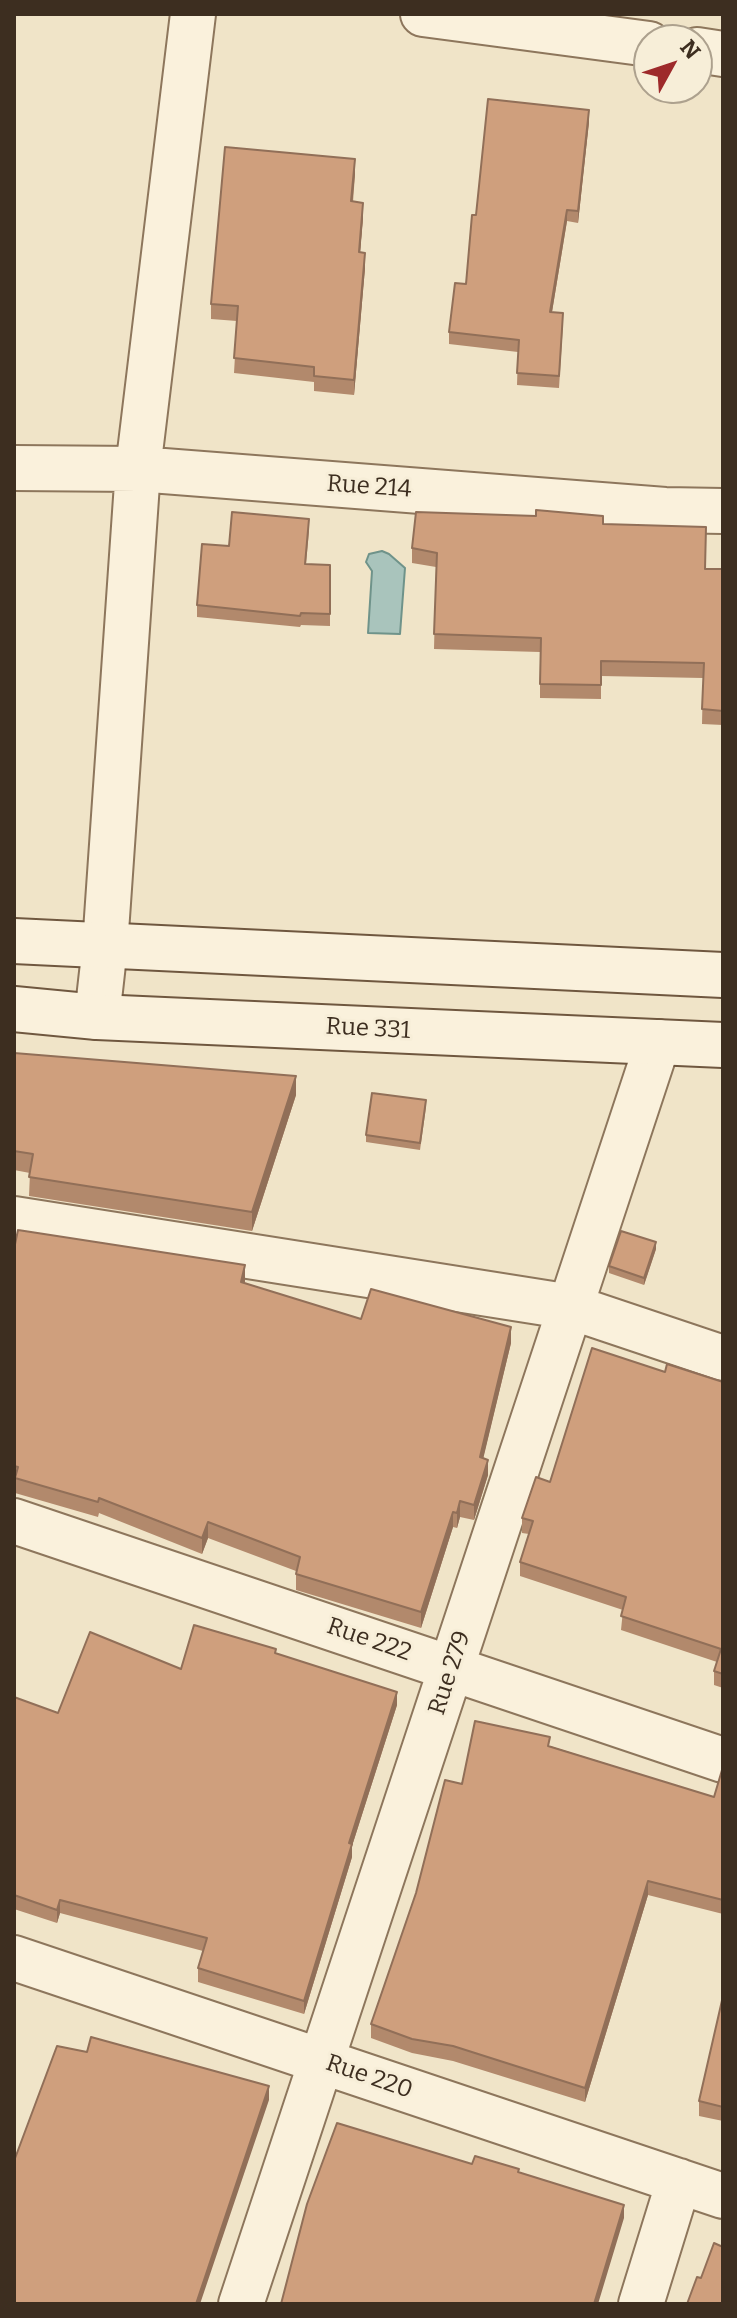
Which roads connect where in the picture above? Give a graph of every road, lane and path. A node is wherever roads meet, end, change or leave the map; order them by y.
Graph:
1 (193, 14) edge
2 (423, 14) edge
3 (633, 42) edge
4 (14, 468) edge
5 (138, 469) junction
6 (723, 511) edge
7 (14, 941) edge
8 (105, 946) junction
9 (723, 975) edge
10 (14, 1009) edge
11 (97, 1017) junction
12 (658, 1042) junction
13 (723, 1045) edge
14 (14, 1219) edge
15 (571, 1307) junction
16 (723, 1358) edge
17 (14, 1521) edge
18 (451, 1668) junction
19 (723, 1760) edge
20 (14, 1958) edge
21 (321, 2061) junction
22 (679, 2181) junction
23 (723, 2196) edge
24 (241, 2304) edge
25 (641, 2304) edge

1 - 5 street
2 - 3 street
4 - 5 street, Rue 214
5 - 6 street, Rue 214
5 - 8 street
7 - 8 street
8 - 9 street
8 - 11 street
10 - 11 street, Rue 331
11 - 12 street, Rue 331
12 - 13 street, Rue 331
12 - 15 street, Rue 279
14 - 15 street
15 - 16 street
15 - 18 street, Rue 279
17 - 18 street, Rue 222
18 - 19 street, Rue 222
18 - 21 street, Rue 279
20 - 21 street, Rue 220
21 - 22 street, Rue 220
21 - 24 street, Rue 279
22 - 23 street, Rue 220
22 - 25 street

